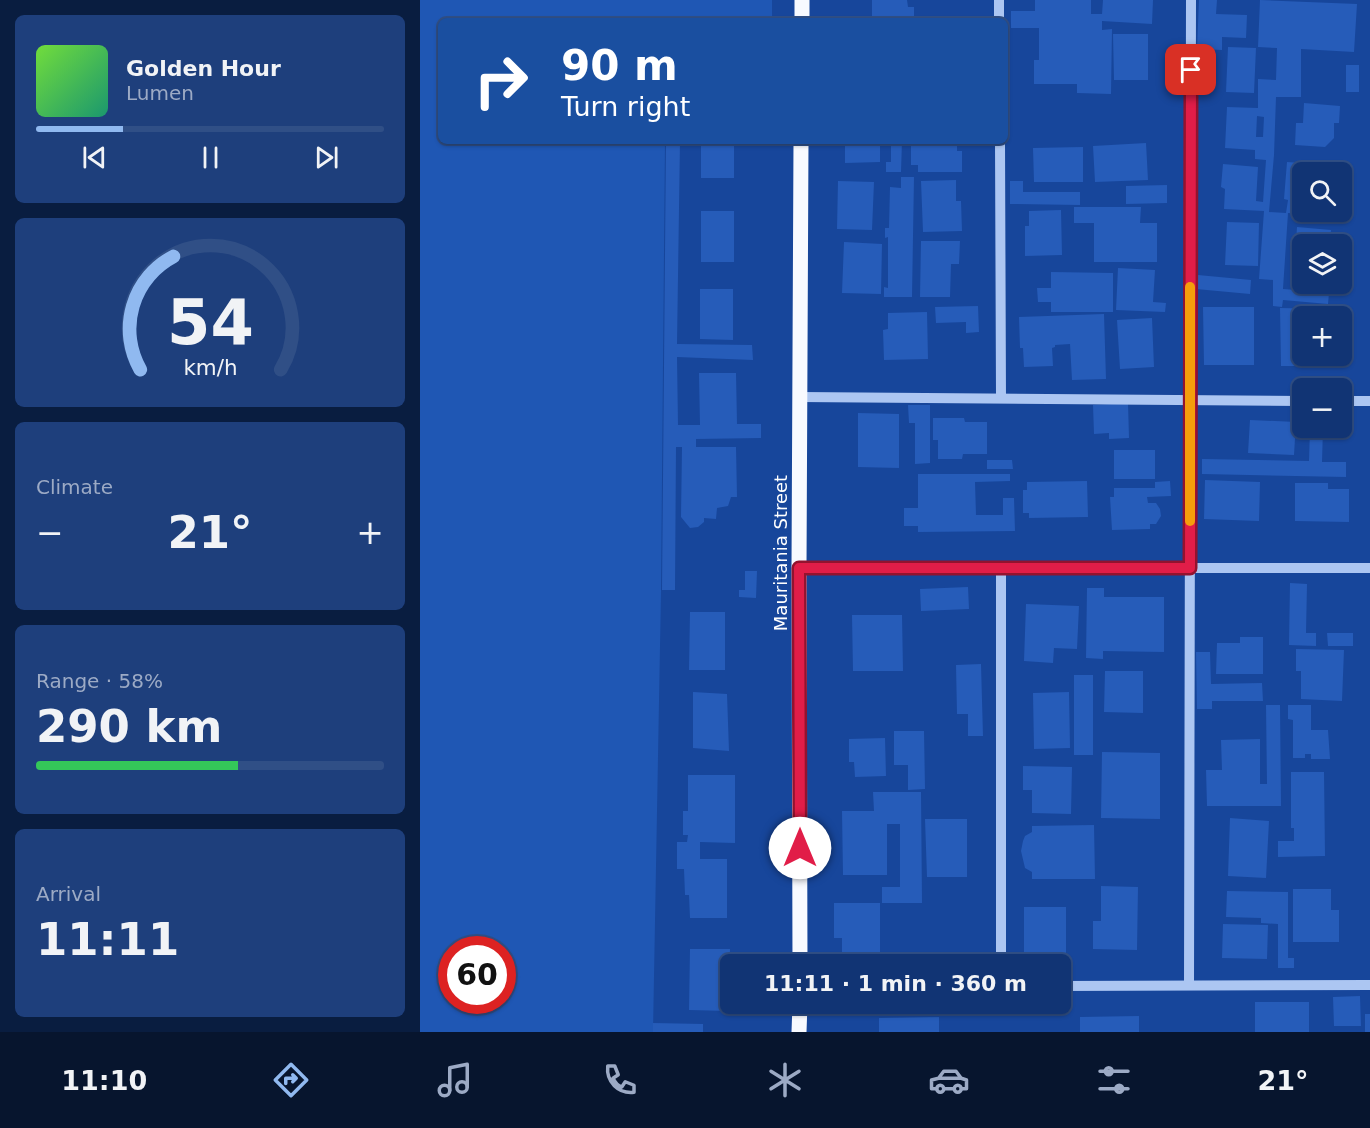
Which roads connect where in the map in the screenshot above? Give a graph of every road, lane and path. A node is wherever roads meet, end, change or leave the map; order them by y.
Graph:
1 (802, 0) edge
2 (999, 0) edge
3 (1191, 0) edge
4 (802, 18) edge
5 (999, 18) edge
6 (801, 144) edge
7 (1000, 144) edge
8 (800, 397) junction
9 (1001, 398) junction
10 (1190, 400) junction
11 (1292, 401) edge
12 (1352, 401) edge
13 (1370, 401) edge
14 (799, 568) junction
15 (1001, 568) junction
16 (1190, 568) junction
17 (1370, 568) edge
18 (800, 954) edge
19 (1001, 954) edge
20 (1189, 985) junction
21 (1370, 985) edge
22 (1071, 986) edge
23 (800, 1014) edge
24 (799, 1032) edge

1 - 4 main road
2 - 5 street
3 - 10 street
6 - 8 main road, Mauritania Street
7 - 9 street
8 - 9 street
8 - 14 main road, Mauritania Street
9 - 10 street
10 - 11 street
10 - 16 street
12 - 13 street
14 - 15 street
14 - 18 main road, Mauritania Street
15 - 16 street
15 - 19 street
16 - 17 street
16 - 20 street
20 - 21 street
20 - 22 street
23 - 24 main road

